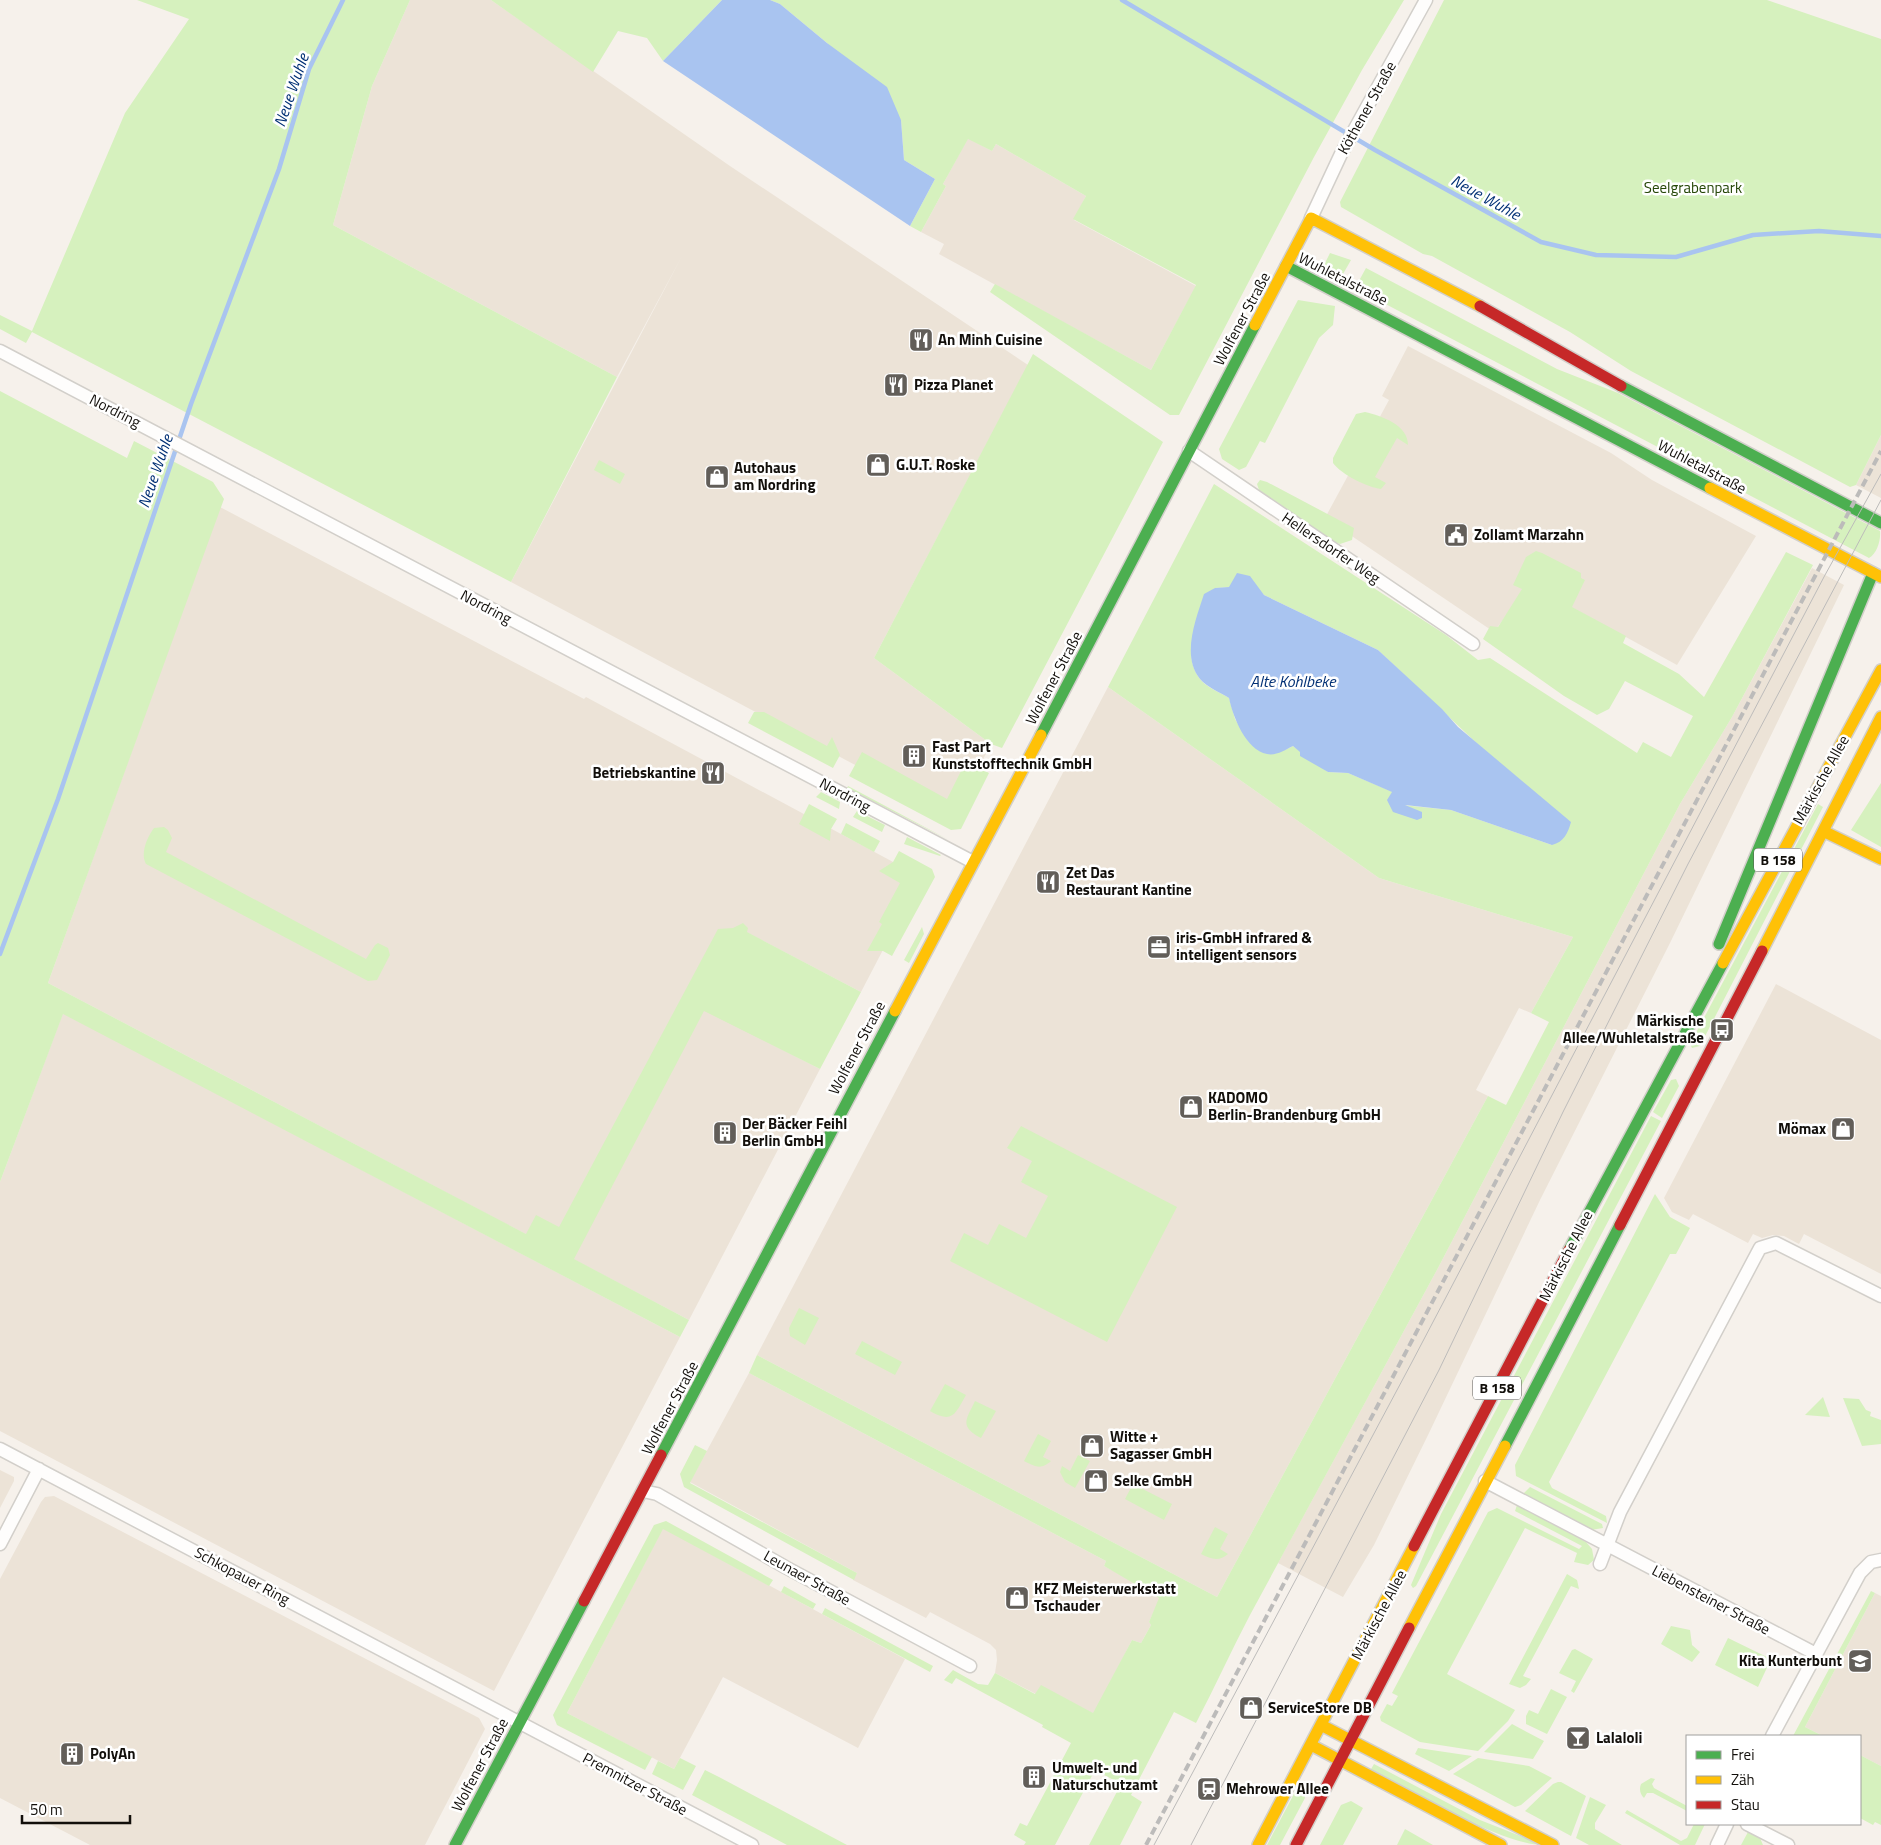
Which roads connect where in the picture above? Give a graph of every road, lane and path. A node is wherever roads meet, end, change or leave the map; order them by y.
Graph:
1 (1426, 0) edge
2 (1311, 218) junction
3 (1286, 266) junction
4 (0, 351) edge
5 (1189, 452) junction
6 (1881, 522) edge
7 (1880, 560) edge
8 (1877, 575) edge
9 (1473, 644) dead end
10 (1881, 670) edge
11 (1881, 717) edge
12 (1823, 831) junction
13 (1881, 859) edge
14 (973, 862) junction
15 (1676, 1050) junction
16 (1881, 1296) edge
17 (0, 1449) edge
18 (39, 1469) junction
19 (1485, 1481) junction
20 (643, 1491) junction
21 (0, 1544) edge
22 (1606, 1544) junction
23 (1881, 1560) edge
24 (1600, 1564) dead end
25 (1816, 1654) junction
26 (970, 1666) dead end
27 (519, 1723) junction
28 (1321, 1724) junction
29 (1773, 1735) edge
30 (1350, 1739) junction
31 (1311, 1745) junction
32 (1340, 1760) junction
33 (1727, 1825) edge
34 (1749, 1825) edge
35 (455, 1845) edge
36 (752, 1845) edge
37 (1258, 1845) edge
38 (1296, 1845) edge
39 (1501, 1845) edge
40 (1553, 1845) edge
41 (1717, 1845) edge
42 (1788, 1845) edge

1 - 2 street, Köthener Straße
2 - 3 main road, Wuhletalstraße
2 - 6 main road
3 - 5 main road, Wolfener Straße
3 - 8 main road, Wuhletalstraße
4 - 14 street, Nordring
5 - 9 street, Hellersdorfer Weg
5 - 14 main road, Wolfener Straße
7 - 8 main road
8 - 15 main road
10 - 15 main road, Märkische Allee / B 158
11 - 12 main road, Märkische Allee / B 158
12 - 13 main road
12 - 19 main road, Märkische Allee / B 158
14 - 20 main road, Wolfener Straße
15 - 28 main road, Märkische Allee / B 158
16 - 22 street
17 - 18 street, Schkopauer Ring
18 - 21 street
18 - 27 street, Schkopauer Ring
19 - 22 street
19 - 30 main road, Märkische Allee / B 158
20 - 26 street, Leunaer Straße
20 - 27 main road, Wolfener Straße
22 - 24 street
22 - 25 street, Liebensteiner Straße
23 - 25 street
25 - 29 street
27 - 35 main road, Wolfener Straße
27 - 36 street, Premnitzer Straße
28 - 30 main road
28 - 31 main road, Märkische Allee / B 158
30 - 32 main road, Märkische Allee / B 158
30 - 40 main road
31 - 32 main road
31 - 37 main road, Märkische Allee / B 158
32 - 38 main road, Märkische Allee / B 158
32 - 39 main road
33 - 41 street
34 - 42 street

